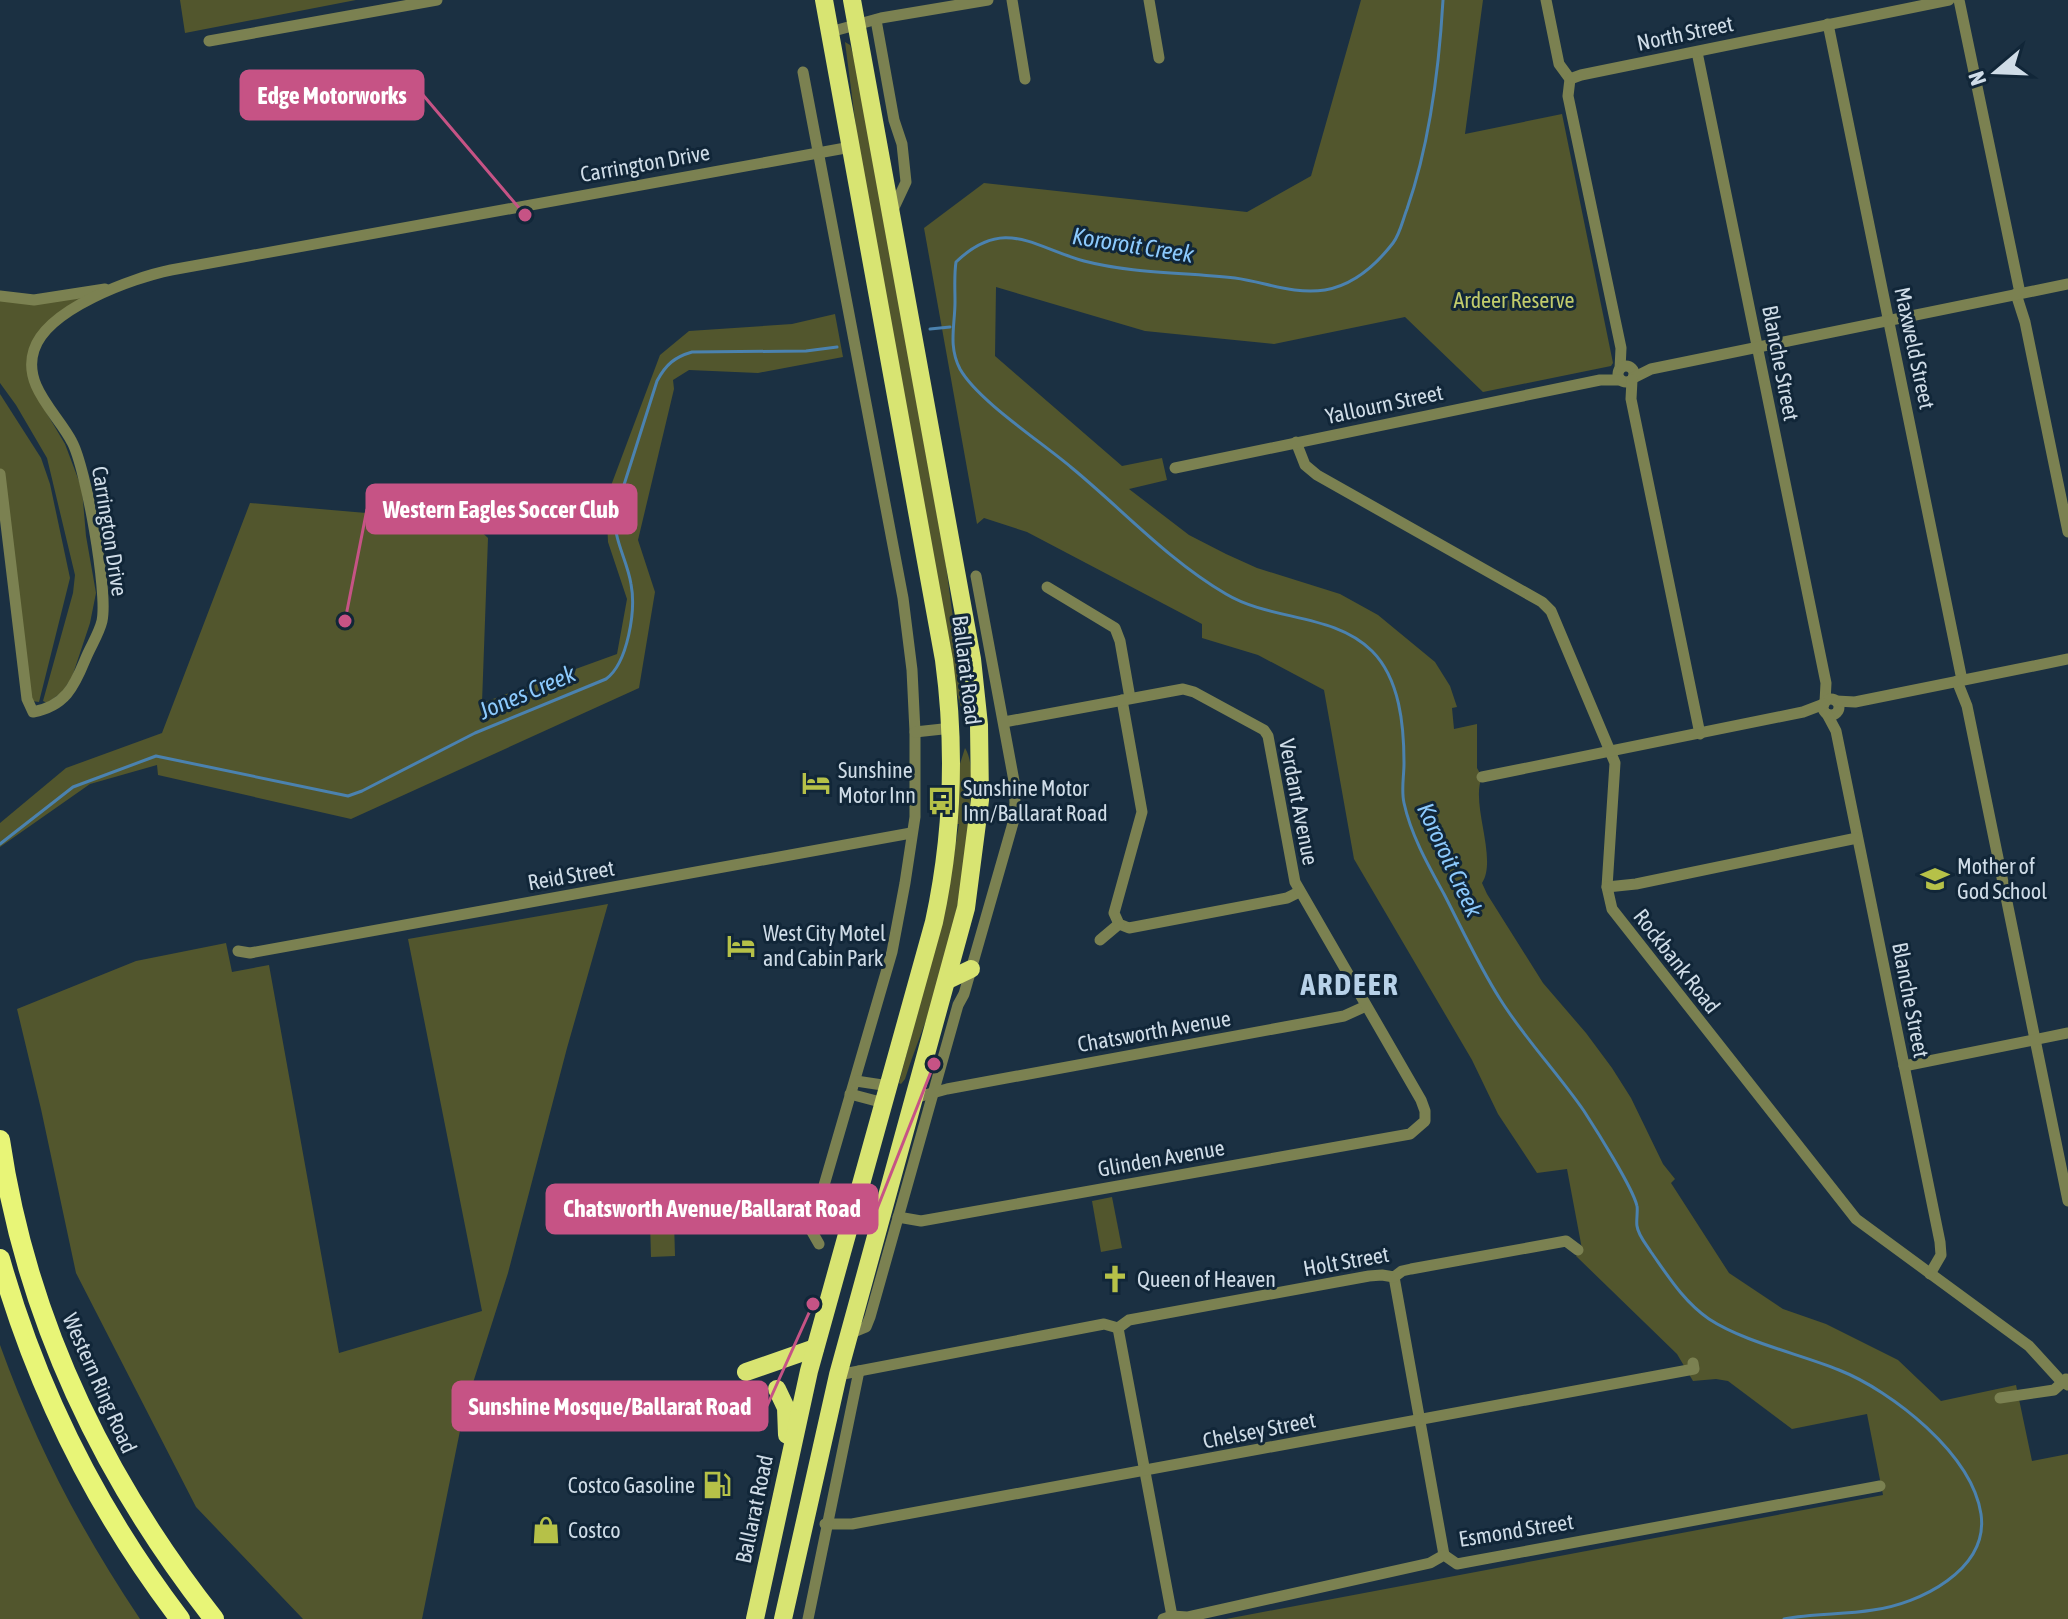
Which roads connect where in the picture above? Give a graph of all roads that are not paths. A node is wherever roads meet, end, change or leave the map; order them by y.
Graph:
1 (437, 0) edge
2 (824, 0) edge
3 (988, 0) edge
4 (1012, 0) edge
5 (1149, 0) edge
6 (1546, 0) edge
7 (1949, 0) edge
8 (1959, 0) edge
9 (854, 2) edge
10 (876, 20) junction
11 (1828, 24) junction
12 (857, 27) junction
13 (830, 32) junction
14 (209, 41) dead end
15 (1697, 52) junction
16 (1159, 58) dead end
17 (803, 72) dead end
18 (1025, 79) dead end
19 (1570, 79) junction
20 (851, 147) junction
21 (818, 152) junction
22 (891, 214) junction
23 (2068, 284) edge
24 (118, 287) junction
25 (2020, 293) junction
26 (0, 296) edge
27 (1888, 321) junction
28 (1757, 347) junction
29 (1626, 374) junction
30 (1300, 441) junction
31 (1175, 468) dead end
32 (0, 474) edge
33 (2068, 532) edge
34 (976, 576) dead end
35 (1047, 587) dead end
36 (2068, 659) edge
37 (1962, 680) junction
38 (1126, 699) junction
39 (1831, 707) junction
40 (1004, 722) junction
41 (979, 725) junction
42 (952, 728) junction
43 (915, 732) junction
44 (1700, 734) junction
45 (1611, 752) junction
46 (1482, 777) dead end
47 (911, 833) junction
48 (1857, 838) junction
49 (1607, 890) junction
50 (1299, 892) junction
51 (1119, 924) junction
52 (1100, 940) dead end
53 (238, 951) dead end
54 (971, 969) junction
55 (948, 983) junction
56 (958, 1005) junction
57 (1366, 1006) junction
58 (2068, 1033) edge
59 (2035, 1039) junction
60 (1904, 1066) junction
61 (856, 1081) junction
62 (930, 1091) junction
63 (850, 1094) junction
64 (887, 1095) junction
65 (1425, 1121) joint
66 (0, 1140) edge
67 (2068, 1201) edge
68 (898, 1217) junction
69 (819, 1244) dead end
70 (1578, 1250) dead end
71 (0, 1259) edge
72 (1930, 1274) junction
73 (1394, 1277) junction
74 (1118, 1328) junction
75 (849, 1334) junction
76 (815, 1348) junction
77 (1693, 1363) dead end
78 (859, 1371) junction
79 (746, 1372) dead end
80 (838, 1375) junction
81 (2066, 1382) edge
82 (777, 1389) dead end
83 (2000, 1398) dead end
84 (1421, 1420) junction
85 (82, 1470) junction
86 (1144, 1472) junction
87 (785, 1478) junction
88 (1880, 1486) dead end
89 (825, 1524) junction
90 (152, 1535) junction
91 (1444, 1555) junction
92 (1167, 1618) edge
93 (168, 1619) edge
94 (180, 1619) edge
95 (214, 1619) edge
96 (225, 1619) edge
97 (755, 1619) edge
98 (783, 1619) edge
99 (808, 1619) edge

1 - 14 street
2 - 13 highway, Ballarat Road
3 - 10 street
4 - 18 street
5 - 16 street
6 - 19 street
7 - 11 street, North Street
8 - 25 street
9 - 12 highway, Ballarat Road
10 - 12 street
10 - 22 street
11 - 15 street, North Street
11 - 27 street, Maxweld Street
12 - 13 street
12 - 22 highway, Ballarat Road
13 - 20 highway, Ballarat Road
15 - 19 street, North Street
15 - 28 street, Blanche Street
17 - 21 street
19 - 29 street
20 - 21 street, Carrington Drive
20 - 42 highway, Ballarat Road
21 - 24 street, Carrington Drive
21 - 43 street
22 - 41 highway, Ballarat Road
23 - 25 street, Yallourn Street
24 - 26 street, Carrington Drive
24 - 32 street, Carrington Drive
25 - 27 street, Yallourn Street
25 - 33 street
27 - 28 street, Yallourn Street
27 - 37 street, Maxweld Street
28 - 29 street, Yallourn Street
28 - 39 street, Blanche Street
29 - 30 street, Yallourn Street
29 - 44 street
30 - 31 street, Yallourn Street
30 - 45 street
34 - 40 street, Ballarat Road
35 - 38 street
36 - 37 street
37 - 39 street
37 - 59 street, Maxweld Street
38 - 40 street, Verdant Avenue
38 - 50 street, Verdant Avenue
38 - 51 street
39 - 44 street
39 - 48 street, Blanche Street
40 - 54 street, Ballarat Road
41 - 42 highway
41 - 55 highway, Ballarat Road
42 - 43 street
42 - 64 highway, Ballarat Road
43 - 47 street
44 - 45 street
45 - 46 street
45 - 49 street
47 - 53 street, Reid Street
47 - 61 street
48 - 49 street
48 - 60 street, Blanche Street
49 - 72 street, Rockbank Road
50 - 51 street
50 - 57 street, Verdant Avenue
51 - 52 street
54 - 55 highway
54 - 56 street, Ballarat Road
55 - 56 highway
55 - 62 highway, Ballarat Road
56 - 62 street, Ballarat Road
57 - 62 street, Chatsworth Avenue
57 - 65 street, Verdant Avenue
58 - 59 street
59 - 60 street
59 - 67 street, Maxweld Street
60 - 72 street, Blanche Street
61 - 63 street
61 - 64 street
62 - 64 highway
62 - 68 street, Ballarat Road
62 - 75 highway, Ballarat Road
63 - 64 street
63 - 69 street
64 - 76 highway, Ballarat Road
65 - 68 street, Glinden Avenue
66 - 90 highway, Western Ring Road
68 - 75 street, Ballarat Road
70 - 73 street, Holt Street
71 - 85 highway
72 - 81 street, Rockbank Road
73 - 74 street, Holt Street
73 - 84 street
74 - 78 street, Holt Street
74 - 86 street
75 - 80 highway, Ballarat Road
76 - 79 highway
76 - 87 highway, Ballarat Road
77 - 84 street, Chelsey Street
78 - 80 street, Holt Street
78 - 89 street
80 - 98 highway, Ballarat Road
81 - 83 street
82 - 87 highway
84 - 86 street, Chelsey Street
84 - 91 street
85 - 93 highway
85 - 94 highway
86 - 89 street, Chelsey Street
86 - 92 street
87 - 97 highway, Ballarat Road
88 - 91 street, Esmond Street
89 - 99 street
90 - 95 highway, Western Ring Road
90 - 96 highway
91 - 92 street, Esmond Street

